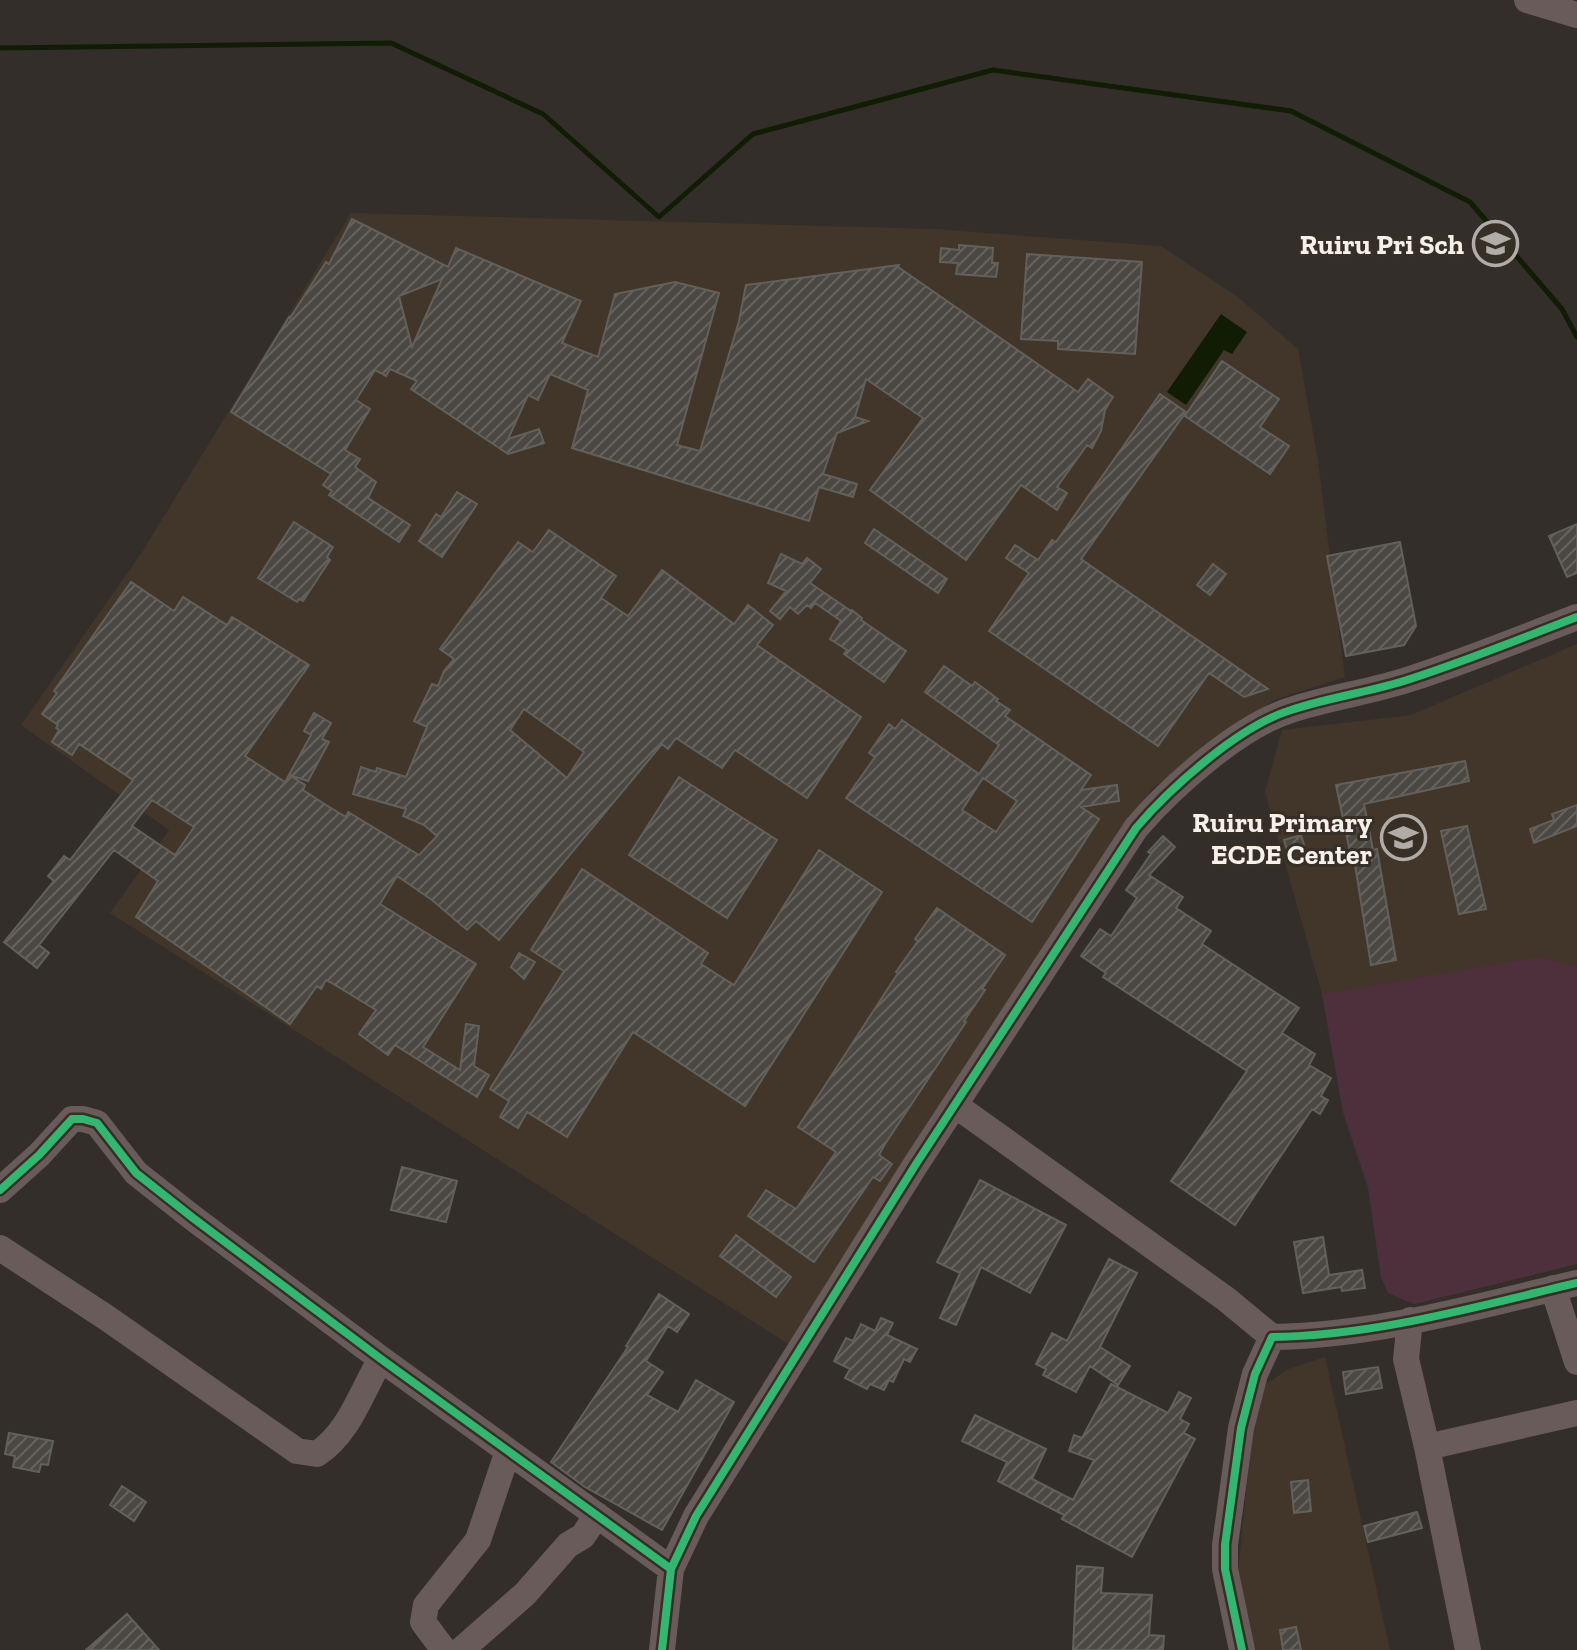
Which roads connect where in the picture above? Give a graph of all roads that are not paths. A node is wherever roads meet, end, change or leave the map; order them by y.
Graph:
1 (1527, 0) edge
2 (1577, 15) edge
3 (1577, 617) edge
4 (955, 1105) junction
5 (0, 1190) edge
6 (0, 1248) edge
7 (1565, 1285) edge
8 (1410, 1320) junction
9 (1272, 1337) junction
10 (381, 1359) junction
11 (1577, 1362) edge
12 (1577, 1413) edge
13 (1427, 1447) junction
14 (508, 1451) junction
15 (597, 1515) junction
16 (671, 1569) junction
17 (444, 1650) edge
18 (461, 1650) edge
19 (662, 1650) edge
20 (1242, 1650) edge
21 (1468, 1650) edge

1 - 2 street
3 - 4 street
4 - 9 street
4 - 16 street
5 - 10 street
6 - 10 street
7 - 8 street
7 - 11 street
8 - 9 street
8 - 13 street
9 - 20 street
10 - 14 street
12 - 13 street
13 - 21 street
14 - 15 street
14 - 17 street
15 - 16 street
15 - 18 street
16 - 19 street

